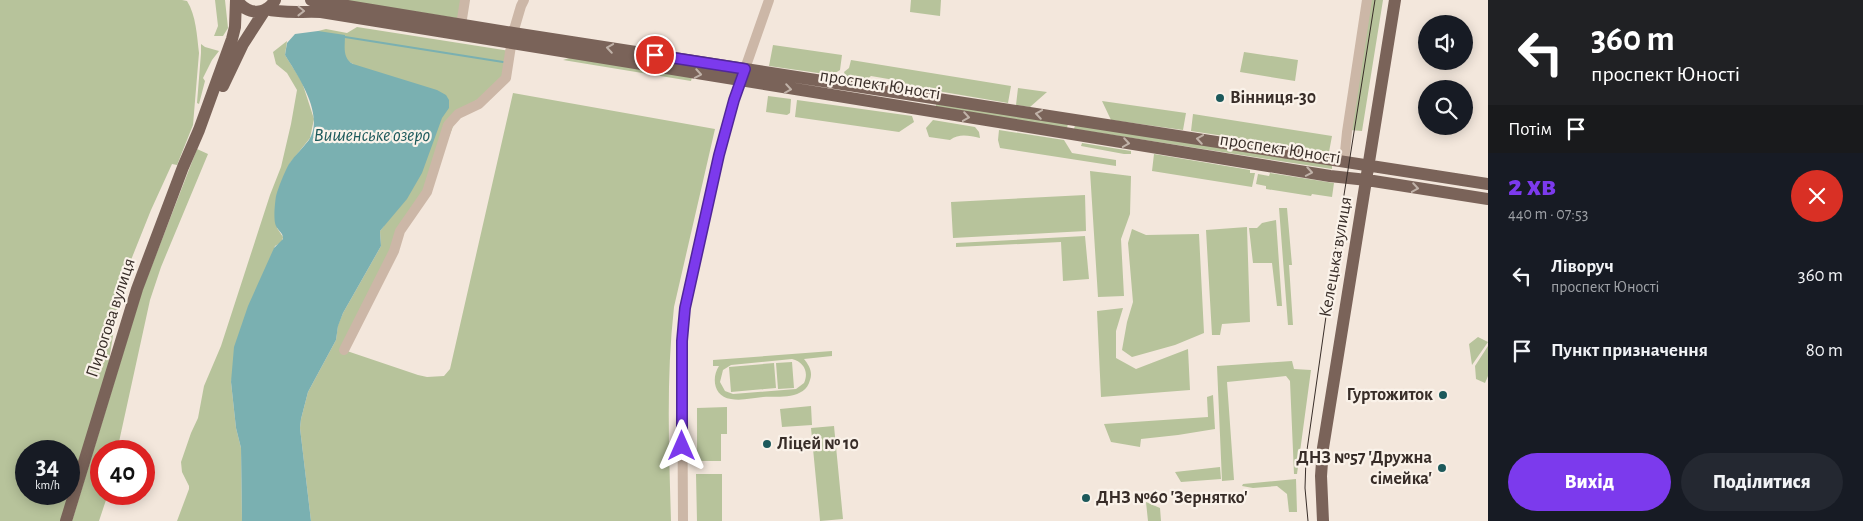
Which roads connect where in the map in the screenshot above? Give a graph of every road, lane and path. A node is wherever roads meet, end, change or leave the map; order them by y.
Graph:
1 (237, 0) edge
2 (311, 0) edge
3 (465, 0) edge
4 (524, 0) edge
5 (769, 0) edge
6 (1368, 0) edge
7 (1394, 0) edge
8 (269, 6) edge
9 (282, 12) junction
10 (461, 25) junction
11 (247, 36) junction
12 (512, 38) junction
13 (742, 75) junction
14 (934, 98) junction
15 (932, 111) junction
16 (1073, 119) junction
17 (199, 130) junction
18 (1071, 134) junction
19 (1344, 162) junction
20 (1369, 166) junction
21 (1367, 180) junction
22 (1488, 184) edge
23 (1488, 199) edge
24 (344, 350) dead end
25 (66, 521) edge
26 (683, 521) edge
27 (1323, 521) edge

1 - 8 main road, проспект Юності
1 - 17 main road, Пирогова вулиця
2 - 10 main road, проспект Юності
3 - 10 street
4 - 12 street
5 - 13 street
6 - 19 street
7 - 20 main road, Келецька вулиця
8 - 9 main road, проспект Юності
8 - 11 main road, Пирогова вулиця
9 - 11 main road
9 -> 12 main road, проспект Юності
10 - 12 main road, проспект Юності
11 - 17 main road, Пирогова вулиця
12 - 13 main road, проспект Юності
12 - 24 street
13 - 14 main road, проспект Юності
13 -> 15 main road, проспект Юності
13 - 26 street
14 - 15 main road
16 -> 14 main road, проспект Юності
15 -> 18 main road, проспект Юності
16 - 18 main road
19 -> 16 main road, проспект Юності
17 - 25 main road, Пирогова вулиця
18 -> 21 main road, проспект Юності
19 - 20 main road, проспект Юності
20 - 21 main road, Келецька вулиця
20 - 22 main road, проспект Юності
21 -> 23 main road, проспект Юності
21 - 27 main road, Келецька вулиця

